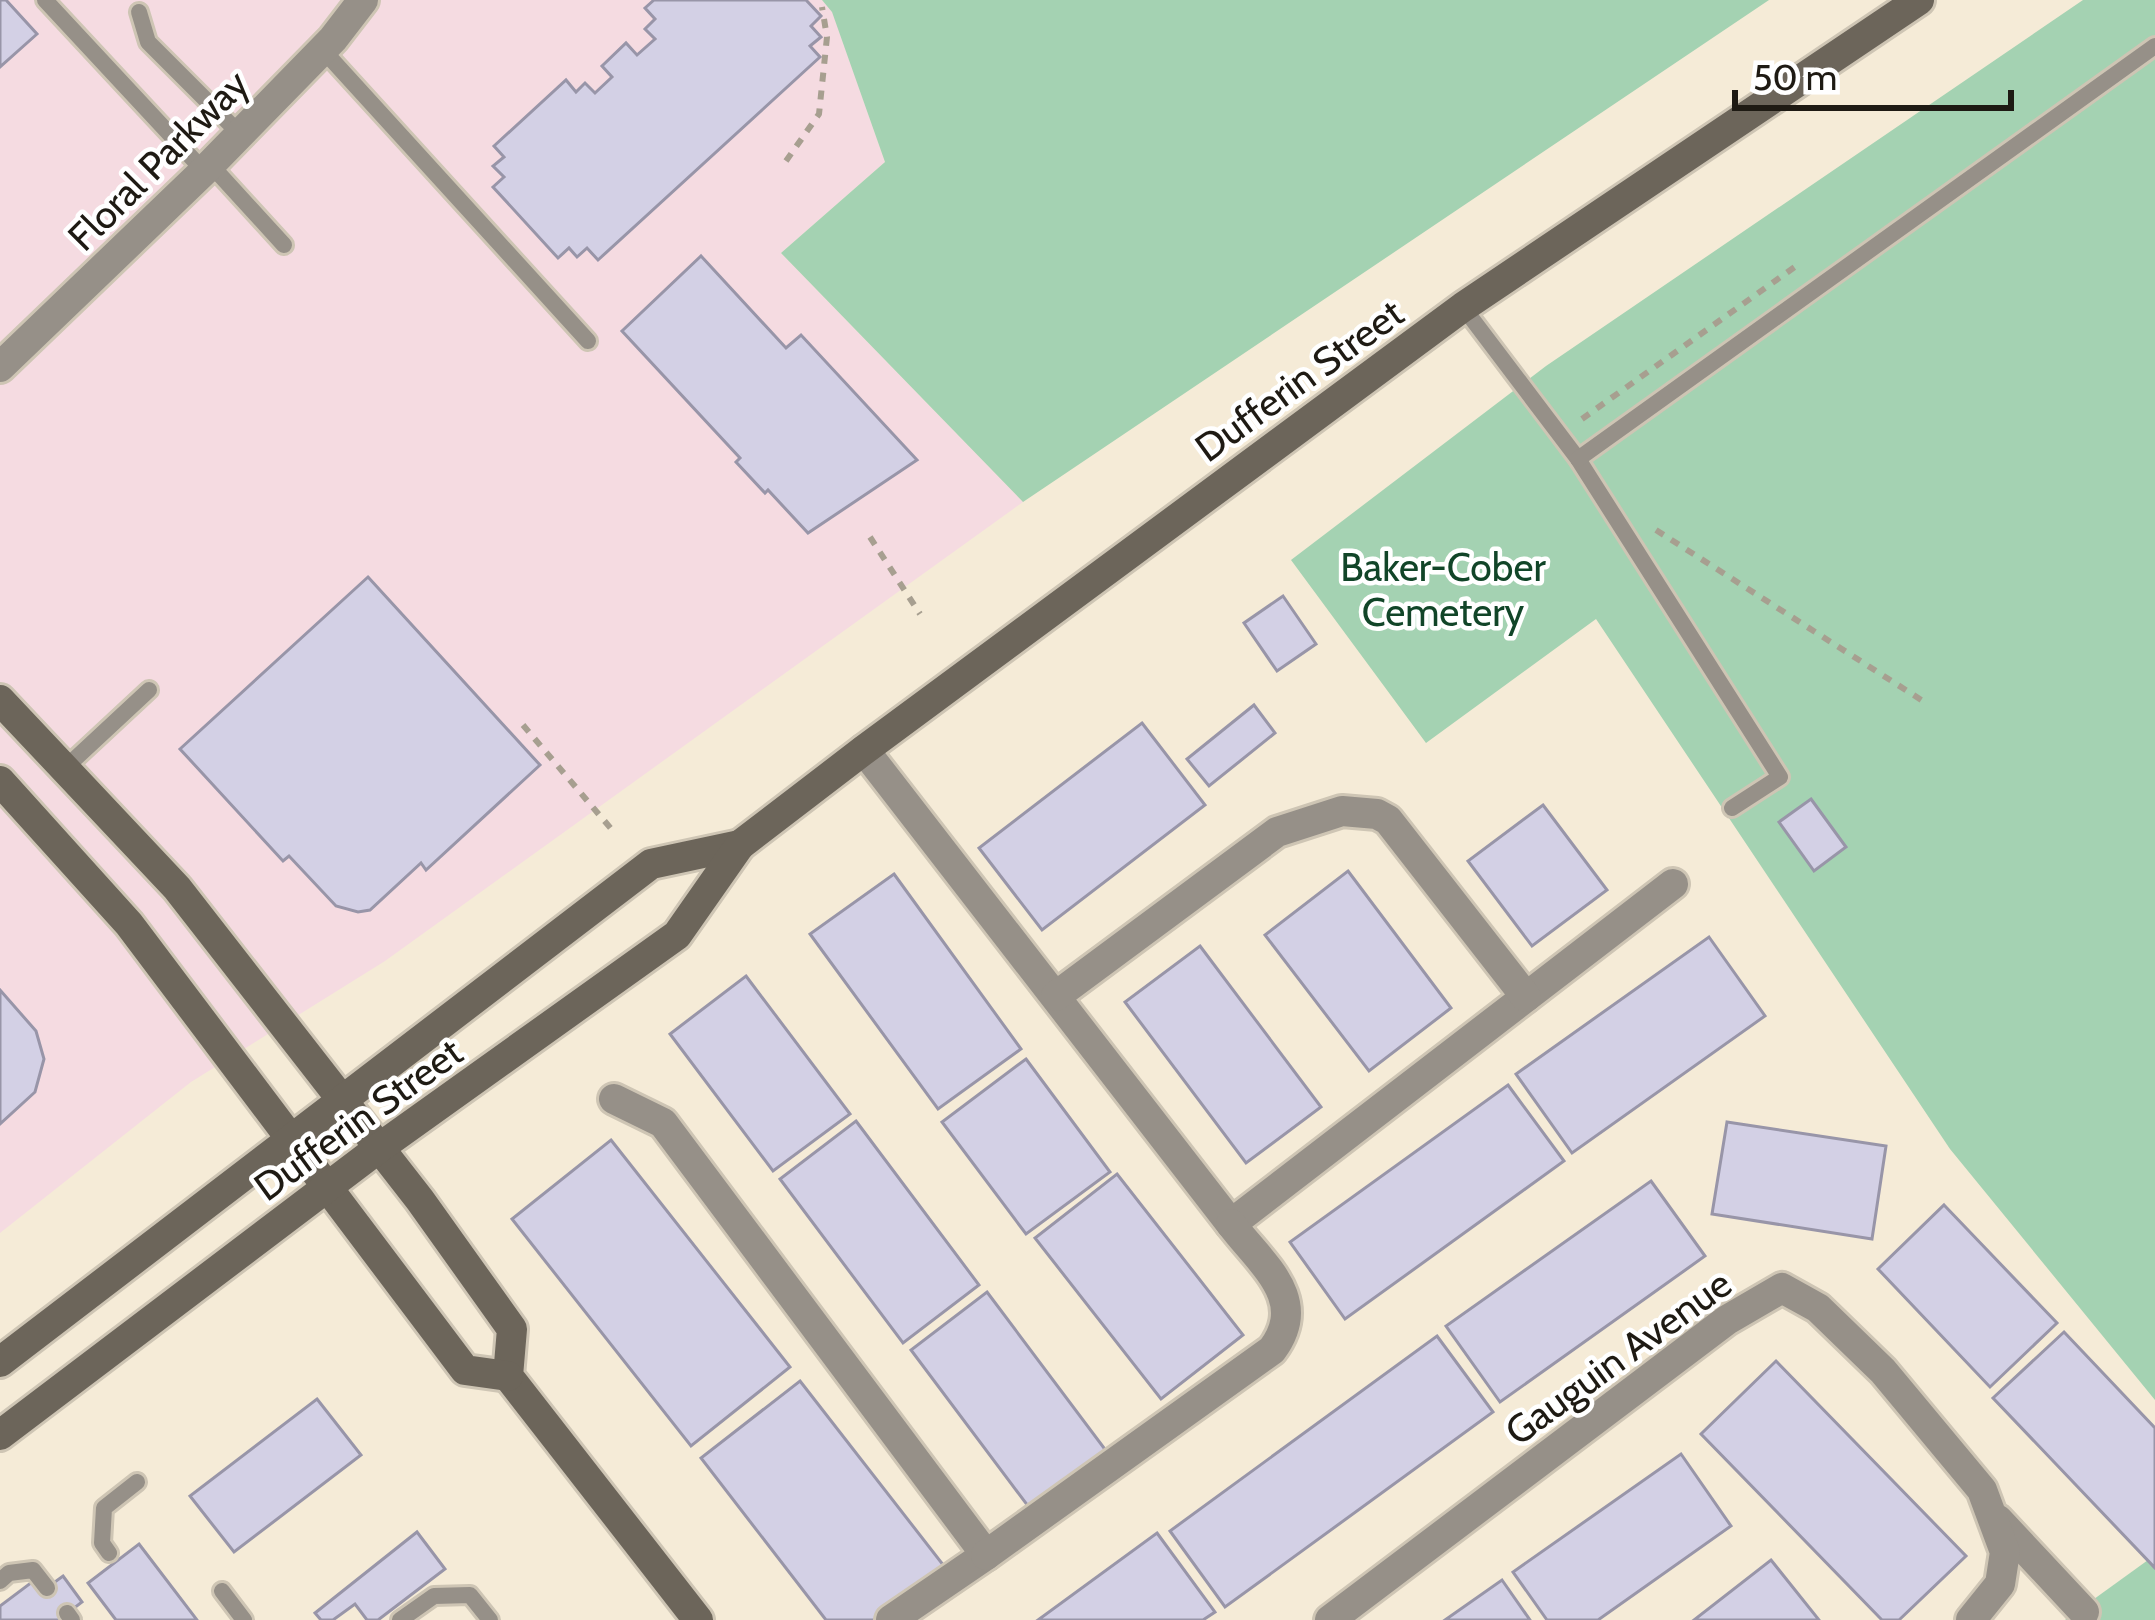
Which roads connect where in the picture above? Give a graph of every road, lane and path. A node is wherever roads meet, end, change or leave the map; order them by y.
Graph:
1 (45, 0) edge
2 (363, 0) edge
3 (1919, 0) edge
4 (823, 7) dead end
5 (140, 12) dead end
6 (2155, 46) edge
7 (322, 50) junction
8 (240, 134) junction
9 (786, 160) dead end
10 (207, 168) junction
11 (284, 245) dead end
12 (1463, 307) junction
13 (587, 341) dead end
14 (0, 367) edge
15 (1579, 459) junction
16 (1601, 494) junction
17 (870, 536) dead end
18 (920, 614) dead end
19 (148, 691) dead end
20 (0, 700) edge
21 (1926, 703) dead end
22 (523, 725) dead end
23 (864, 749) junction
24 (64, 769) junction
25 (0, 781) edge
26 (1732, 808) dead end
27 (613, 832) dead end
28 (740, 845) junction
29 (1673, 884) dead end
30 (1056, 996) junction
31 (1526, 997) junction
32 (614, 1099) dead end
33 (340, 1100) junction
34 (290, 1139) junction
35 (379, 1148) junction
36 (327, 1188) junction
37 (1231, 1224) junction
38 (0, 1362) edge
39 (508, 1376) junction
40 (0, 1436) edge
41 (137, 1483) dead end
42 (1995, 1517) junction
43 (110, 1553) dead end
44 (986, 1555) junction
45 (0, 1581) edge
46 (47, 1588) dead end
47 (222, 1591) dead end
48 (2084, 1612) dead end
49 (244, 1620) edge
50 (400, 1620) edge
51 (490, 1620) edge
52 (698, 1620) edge
53 (891, 1620) edge
54 (1330, 1620) edge
55 (1971, 1620) edge

1 - 10 lane
2 - 7 street, Floral Parkway
3 - 12 main road, Dufferin Street
4 - 9 path
5 - 8 lane
6 - 15 lane
7 - 8 street, Floral Parkway
7 - 13 lane
8 - 10 street, Floral Parkway
10 - 11 lane
10 - 14 street, Floral Parkway
12 - 15 lane
12 - 23 main road, Dufferin Street
15 - 16 lane
16 - 21 path
16 - 26 lane
17 - 18 path
19 - 24 lane
20 - 24 main road
22 - 27 path
23 - 28 main road, Dufferin Street
23 - 30 street
24 - 33 main road
25 - 34 main road
28 - 33 main road, Dufferin Street
28 - 35 main road, Dufferin Street
29 - 31 street
30 - 31 street
30 - 37 street
31 - 37 street
32 - 44 street
33 - 34 main road, Dufferin Street
33 - 35 main road
34 - 36 main road
34 - 38 main road, Dufferin Street
35 - 36 main road, Dufferin Street
35 - 39 main road
36 - 39 main road
36 - 40 main road, Dufferin Street
37 - 44 street
39 - 52 main road
41 - 43 lane
42 - 48 street
42 - 54 street, Gauguin Avenue
42 - 55 street, Gauguin Avenue
44 - 53 street
45 - 46 lane
47 - 49 lane
50 - 51 lane

